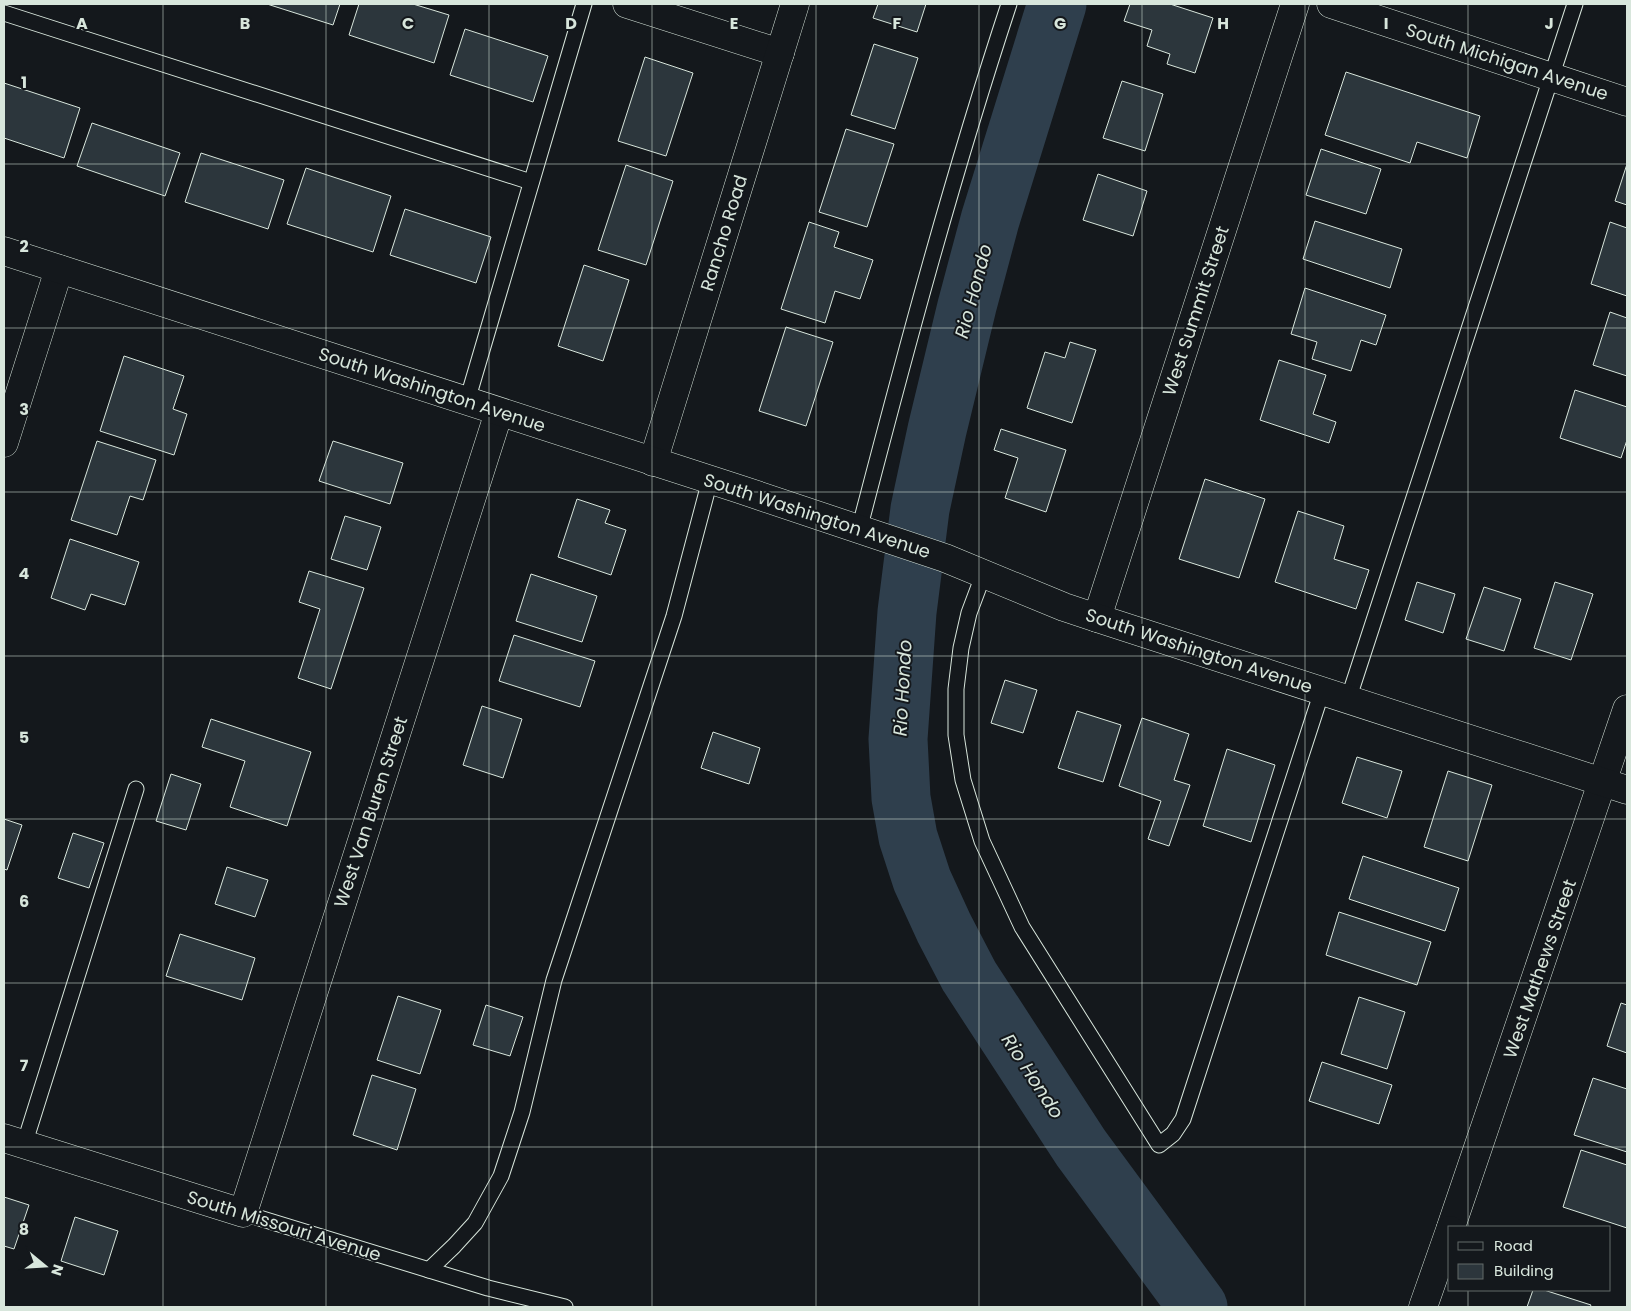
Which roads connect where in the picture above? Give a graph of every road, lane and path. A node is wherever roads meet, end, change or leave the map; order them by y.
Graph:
1 (584, 4) edge
2 (627, 4) edge
3 (795, 4) edge
4 (1008, 4) edge
5 (1295, 4) edge
6 (1331, 4) edge
7 (1575, 4) edge
8 (4, 13) edge
9 (780, 53) junction
10 (1551, 76) junction
11 (1627, 102) edge
12 (531, 182) junction
13 (4, 251) edge
14 (59, 269) junction
15 (467, 401) junction
16 (499, 412) junction
17 (4, 443) edge
18 (653, 462) junction
19 (710, 480) junction
20 (859, 530) junction
21 (984, 573) junction
22 (1097, 618) junction
23 (1322, 691) junction
24 (1348, 700) junction
25 (1627, 709) edge
26 (1615, 786) edge
27 (136, 789) dead end
28 (14, 1142) edge
29 (243, 1213) junction
30 (1451, 1226) edge
31 (1448, 1235) edge
32 (429, 1270) junction
33 (565, 1307) edge
34 (1423, 1307) edge

1 - 12 lane
2 - 9 street
3 - 9 street, Rancho Road
4 - 20 lane
5 - 22 street, West Summit Street
6 - 10 street, South Michigan Avenue
7 - 10 lane
8 - 12 lane
9 - 18 street, Rancho Road
10 - 11 street, South Michigan Avenue
10 - 24 lane
12 - 15 lane
13 - 14 street, South Washington Avenue
14 - 15 street, South Washington Avenue
14 - 17 street
15 - 16 street, South Washington Avenue
16 - 18 street, South Washington Avenue
16 - 29 street, West Van Buren Street
18 - 19 street, South Washington Avenue
19 - 20 street, South Washington Avenue
19 - 32 lane
20 - 21 street, South Washington Avenue
21 - 22 street, South Washington Avenue
21 - 23 lane
22 - 23 street, South Washington Avenue
23 - 24 street, South Washington Avenue
24 - 26 street, South Washington Avenue
25 - 26 street, West Mathews Street
26 - 30 street, West Mathews Street
27 - 28 lane
28 - 29 street, South Missouri Avenue
29 - 32 lane, South Missouri Avenue
31 - 34 street, West Mathews Street
32 - 33 lane, South Missouri Avenue

